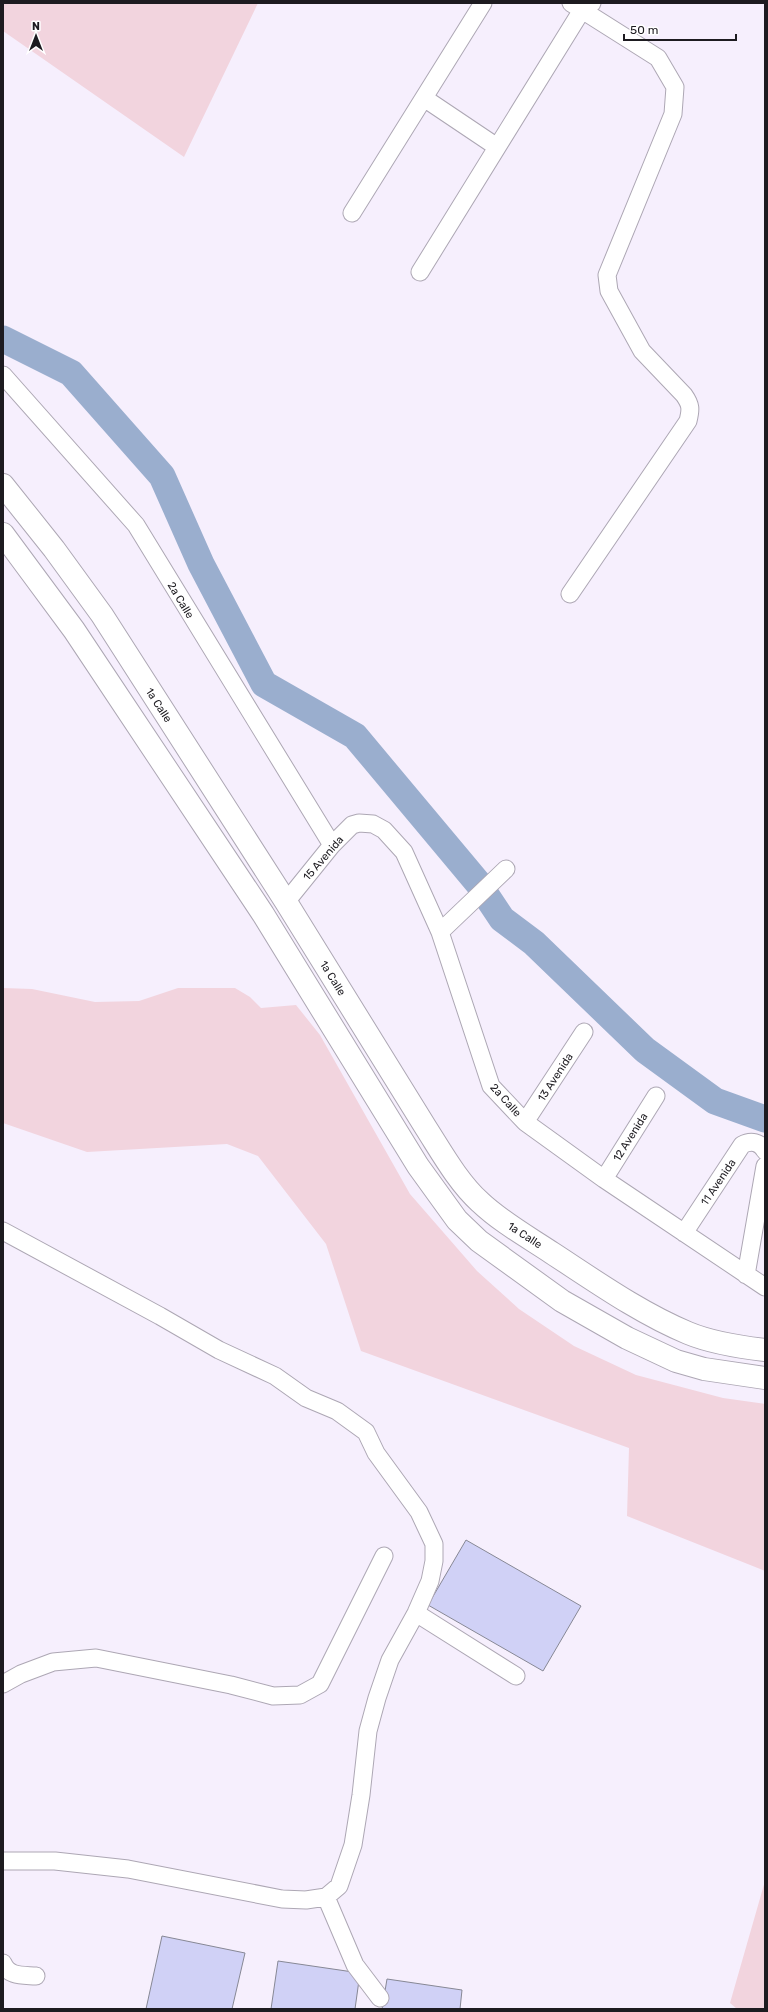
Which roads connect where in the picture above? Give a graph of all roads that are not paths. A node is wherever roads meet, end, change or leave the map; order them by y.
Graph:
1 (483, 3) edge
2 (582, 5) edge
3 (424, 98) junction
4 (497, 147) junction
5 (352, 213) dead end
6 (420, 272) dead end
7 (3, 375) edge
8 (3, 485) edge
9 (3, 534) edge
10 (570, 594) dead end
11 (366, 822) joint
12 (332, 845) junction
13 (506, 870) dead end
14 (286, 902) junction
15 (440, 932) junction
16 (584, 1032) dead end
17 (656, 1096) dead end
18 (525, 1122) junction
19 (762, 1147) edge
20 (765, 1166) edge
21 (604, 1179) junction
22 (3, 1231) edge
23 (684, 1233) junction
24 (746, 1275) junction
25 (765, 1287) edge
26 (765, 1350) edge
27 (765, 1378) edge
28 (384, 1556) dead end
29 (416, 1613) junction
30 (516, 1676) dead end
31 (3, 1684) edge
32 (3, 1861) edge
33 (326, 1897) junction
34 (3, 1963) edge
35 (36, 1976) dead end
36 (380, 1998) dead end

1 - 3 street
2 - 4 street
2 - 10 street
3 - 4 street
3 - 5 street
4 - 6 street
7 - 12 street, 2a Calle
8 - 14 main road, 1a Calle
9 - 27 main road
11 - 12 street, 15 Avenida
11 - 15 street, 2a Calle
12 - 14 street, 15 Avenida
13 - 15 street
14 - 26 main road, 1a Calle
15 - 18 street, 2a Calle
16 - 18 street, 13 Avenida
17 - 21 street, 12 Avenida
18 - 21 street, 2a Calle
19 - 23 street, 11 Avenida
20 - 24 street
21 - 23 street, 2a Calle
22 - 29 street
23 - 24 street, 2a Calle
24 - 25 street, 2a Calle
28 - 31 street
29 - 30 street
29 - 33 street
32 - 33 street
33 - 36 street
34 - 35 street

